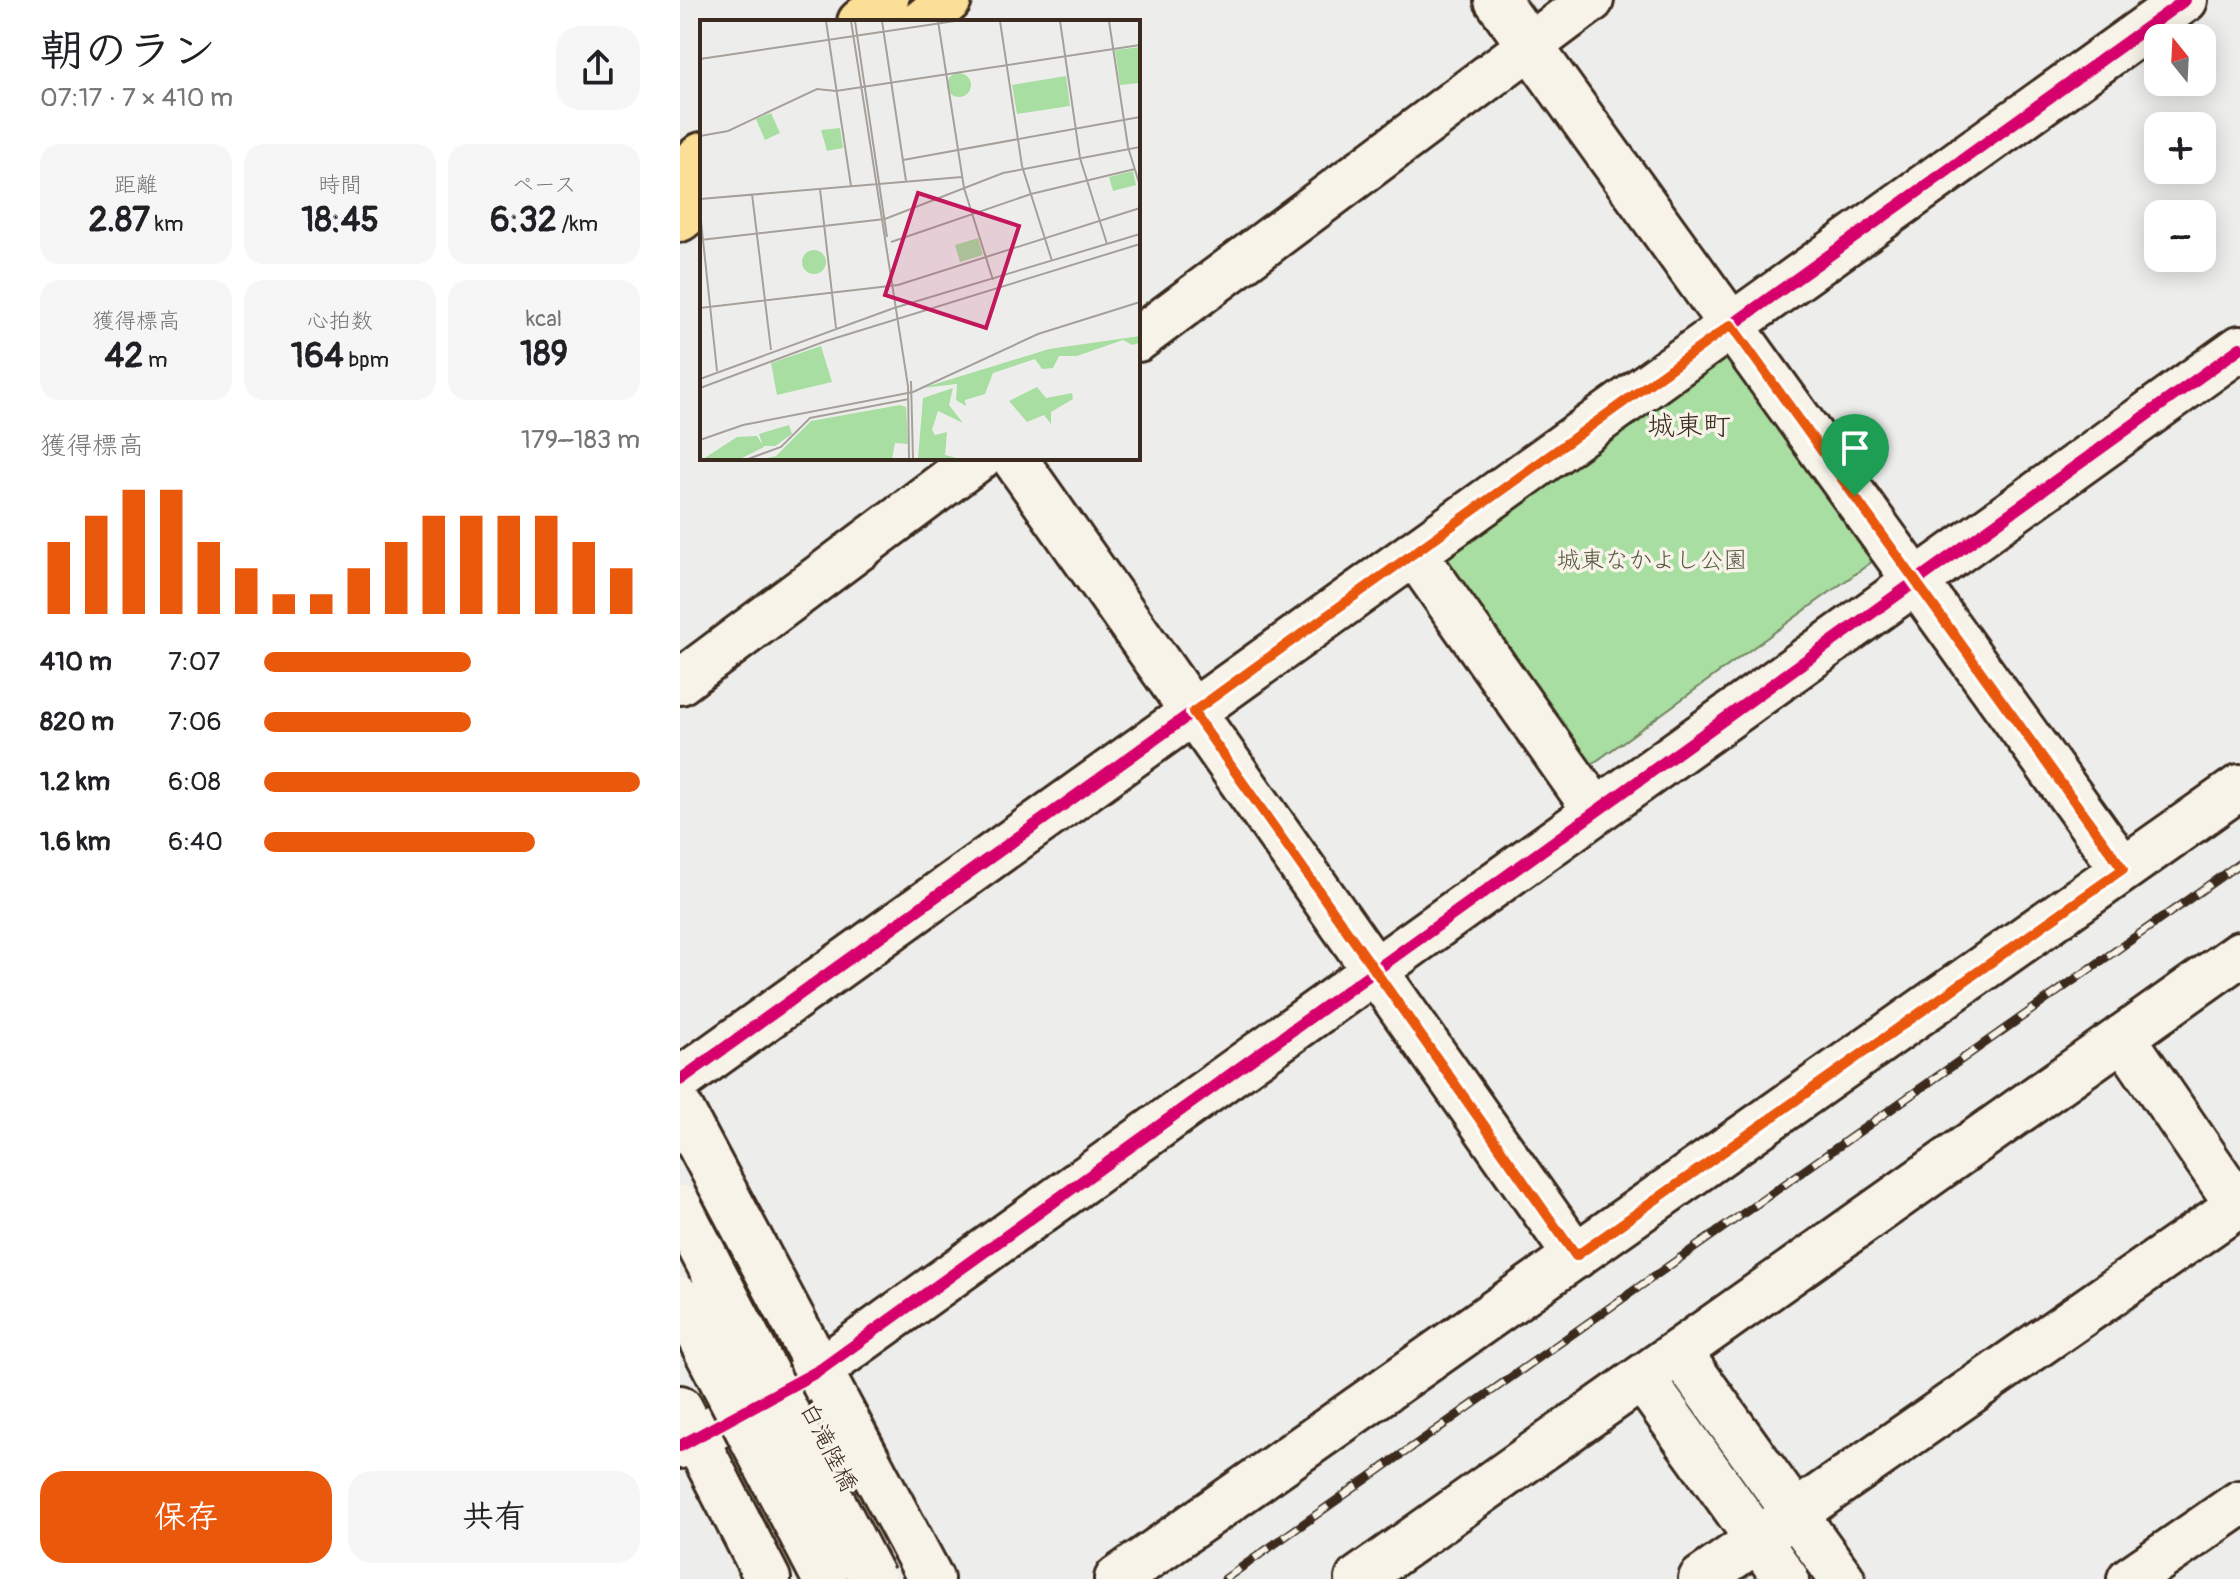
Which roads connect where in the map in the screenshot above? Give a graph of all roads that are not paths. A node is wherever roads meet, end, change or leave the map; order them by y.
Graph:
1 (886, 0) edge
2 (949, 0) edge
3 (1497, 0) edge
4 (1591, 0) edge
5 (2185, 0) edge
6 (862, 20) edge
7 (924, 20) edge
8 (1530, 46) junction
9 (700, 157) edge
10 (680, 173) edge
11 (700, 203) edge
12 (680, 219) edge
13 (1731, 325) junction
14 (1140, 338) edge
15 (2240, 348) edge
16 (976, 460) edge
17 (1015, 460) edge
18 (1414, 553) junction
19 (1916, 581) junction
20 (680, 682) edge
21 (1193, 712) junction
22 (2240, 787) edge
23 (1596, 811) junction
24 (2123, 869) junction
25 (2240, 954) edge
26 (1375, 970) junction
27 (2123, 1037) junction
28 (680, 1080) edge
29 (680, 1108) edge
30 (2239, 1206) edge
31 (680, 1208) edge
32 (1576, 1256) junction
33 (680, 1299) edge
34 (1679, 1352) junction
35 (820, 1370) junction
36 (1642, 1378) junction
37 (685, 1431) edge
38 (2240, 1503) edge
39 (1795, 1513) junction
40 (1758, 1540) junction
41 (768, 1579) edge
42 (825, 1579) edge
43 (873, 1579) edge
44 (931, 1579) edge
45 (1117, 1579) edge
46 (1358, 1579) edge
47 (1701, 1579) edge
48 (1786, 1579) edge
49 (1842, 1579) edge
50 (2130, 1579) edge

1 - 6 highway
2 - 7 highway
3 - 8 street
4 - 8 street
5 - 13 street
8 - 13 street
8 - 14 street
9 - 10 highway
11 - 12 highway
13 - 18 street
13 - 19 street
15 - 19 street
16 - 20 street
17 - 21 street
18 - 21 street
18 - 23 street
19 - 23 street
19 - 24 street
21 - 26 street
21 - 28 street
22 - 24 street
23 - 26 street
24 - 32 street
25 - 27 street
26 - 32 street
26 - 35 street
27 - 30 street
27 - 34 street
29 - 35 street
30 - 39 street
31 - 43 street, 白滝陸橋, bridge
32 - 45 street
33 - 42 street, bridge
34 - 36 street
34 - 39 street
35 - 37 street
35 - 44 street
36 - 40 street
36 - 46 street
37 - 41 street
38 - 50 street
39 - 40 street
39 - 49 street
40 - 47 street
40 - 48 street

